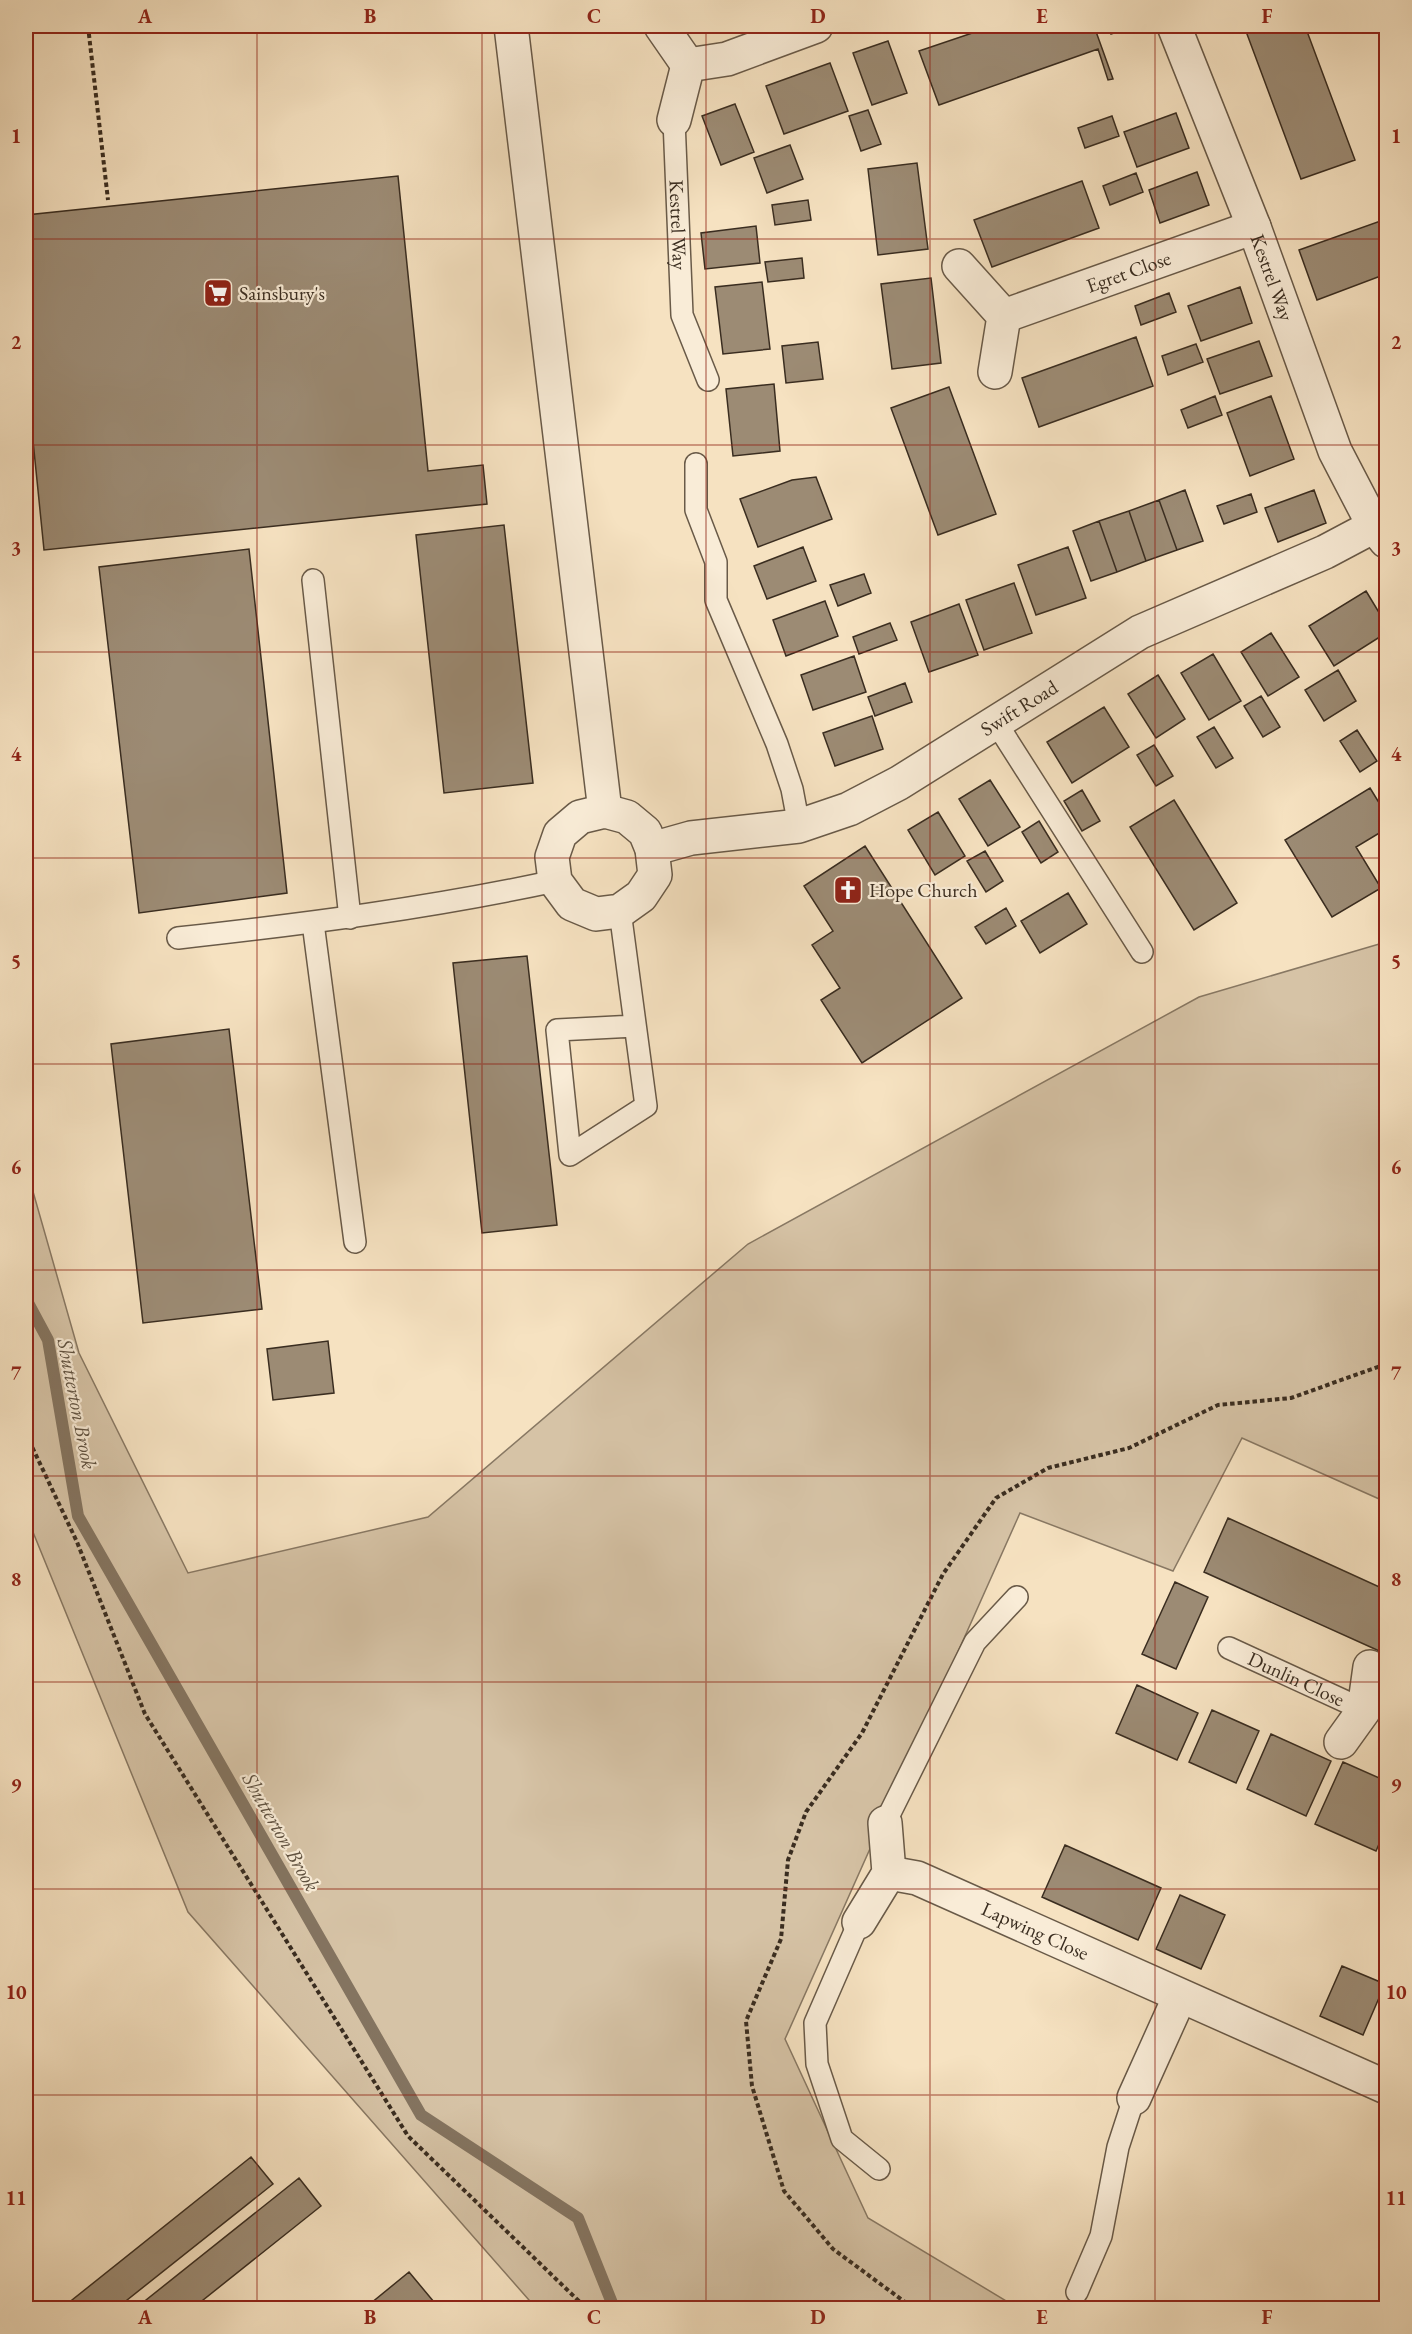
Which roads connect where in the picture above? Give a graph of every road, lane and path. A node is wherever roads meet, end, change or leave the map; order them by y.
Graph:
1 (88, 26) edge
2 (511, 26) edge
3 (662, 26) edge
4 (816, 26) edge
5 (1174, 26) edge
6 (688, 65) junction
7 (674, 120) joint
8 (108, 200) dead end
9 (1254, 227) junction
10 (959, 266) dead end
11 (1004, 316) junction
12 (994, 372) dead end
13 (708, 380) dead end
14 (696, 464) dead end
15 (1380, 533) edge
16 (313, 580) dead end
17 (995, 721) junction
18 (605, 811) junction
19 (799, 826) junction
20 (652, 849) junction
21 (555, 881) junction
22 (620, 911) junction
23 (350, 918) junction
24 (313, 923) junction
25 (178, 938) dead end
26 (1142, 952) dead end
27 (635, 1026) junction
28 (355, 1242) dead end
29 (26, 1434) edge
30 (1017, 1597) dead end
31 (1228, 1648) dead end
32 (1370, 1667) dead end
33 (1375, 1715) edge
34 (1341, 1742) dead end
35 (885, 1823) joint
36 (889, 1874) junction
37 (859, 1922) joint
38 (1180, 1996) junction
39 (1386, 2087) edge
40 (1134, 2098) joint
41 (879, 2169) dead end
42 (1077, 2292) dead end
43 (586, 2308) edge

1 - 8 path
2 - 18 street
3 - 6 street
4 - 6 street
5 - 9 street, Kestrel Way
6 - 7 street, Kestrel Way
7 - 13 lane, Kestrel Way
9 - 11 street, Egret Close
9 - 15 street, Kestrel Way
10 - 11 street
11 - 12 street
14 - 19 lane
15 - 17 street, Swift Road
16 - 23 lane
17 - 19 street, Swift Road
17 - 26 lane
18 - 20 street
18 - 21 street
19 - 20 street, Swift Road
20 - 22 street
21 - 22 street
21 - 23 lane
22 - 27 lane
23 - 24 lane
24 - 25 lane
24 - 28 lane
27 - 27 lane
29 - 43 path
30 - 35 lane
31 - 33 lane, Dunlin Close
32 - 33 street, Dunlin Close
33 - 34 street, Dunlin Close
35 - 36 street
36 - 37 street
36 - 38 street, Lapwing Close
37 - 41 lane
38 - 39 street, Lapwing Close
38 - 40 street
40 - 42 lane

